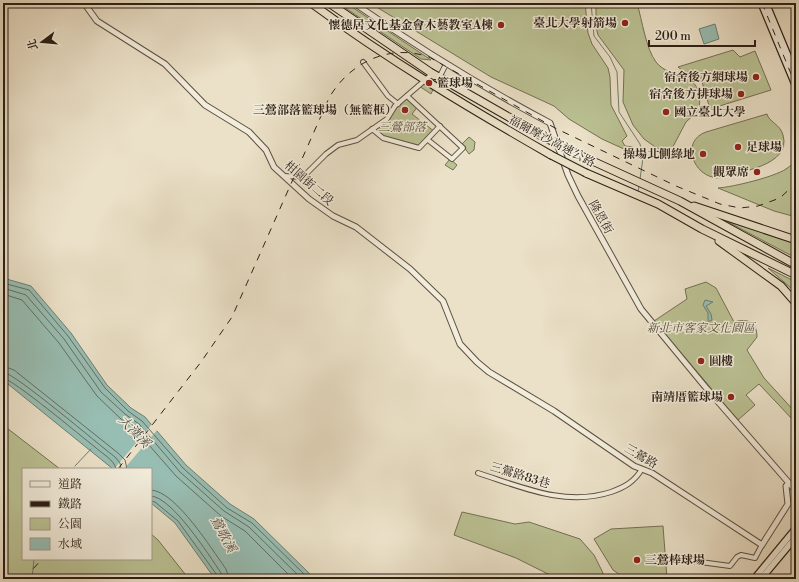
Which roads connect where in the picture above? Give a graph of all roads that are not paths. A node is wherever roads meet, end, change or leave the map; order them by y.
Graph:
1 (84, 3) edge
2 (312, 3) edge
3 (329, 3) edge
4 (354, 3) edge
5 (761, 3) edge
6 (766, 3) edge
7 (363, 62) dead end
8 (446, 64) junction
9 (796, 75) edge
10 (439, 77) junction
11 (426, 80) junction
12 (796, 87) edge
13 (407, 96) junction
14 (398, 104) junction
15 (440, 126) junction
16 (372, 129) junction
17 (428, 140) junction
18 (284, 176) junction
19 (680, 201) junction
20 (702, 229) junction
21 (794, 239) edge
22 (796, 265) edge
23 (796, 275) edge
24 (796, 303) edge
25 (457, 339) joint
26 (642, 469) junction
27 (478, 473) dead end
28 (789, 483) junction
29 (796, 491) edge
30 (796, 528) edge
31 (796, 537) edge
32 (762, 545) junction
33 (782, 551) junction
34 (693, 561) dead end
35 (754, 579) edge
36 (761, 579) edge

1 - 18 street, 柑園街二段
2 - 11 highway, 福爾摩沙高速公路
3 - 10 highway, 福爾摩沙高速公路
4 - 8 street, 隆恩街
5 - 12 main road
6 - 9 main road
7 - 14 street
8 - 10 street
8 - 28 street, 隆恩街
10 - 11 street
10 - 19 highway, 福爾摩沙高速公路, bridge
11 - 13 street
11 - 20 highway, 福爾摩沙高速公路, bridge
13 - 14 street
13 - 15 street
14 - 16 street
15 - 17 street
15 - 17 street
16 - 17 street
16 - 18 street
18 - 25 street, 柑園街二段
19 - 21 highway
19 - 22 highway, 福爾摩沙高速公路
20 - 23 highway, 福爾摩沙高速公路
20 - 24 highway
25 - 26 street, 三鶯路
26 - 27 street, 三鶯路83巷
26 - 32 street, 三鶯路
28 - 29 street, 隆恩街
28 - 32 street
30 - 33 main road
31 - 33 main road
32 - 34 street
33 - 35 main road
33 - 36 main road

